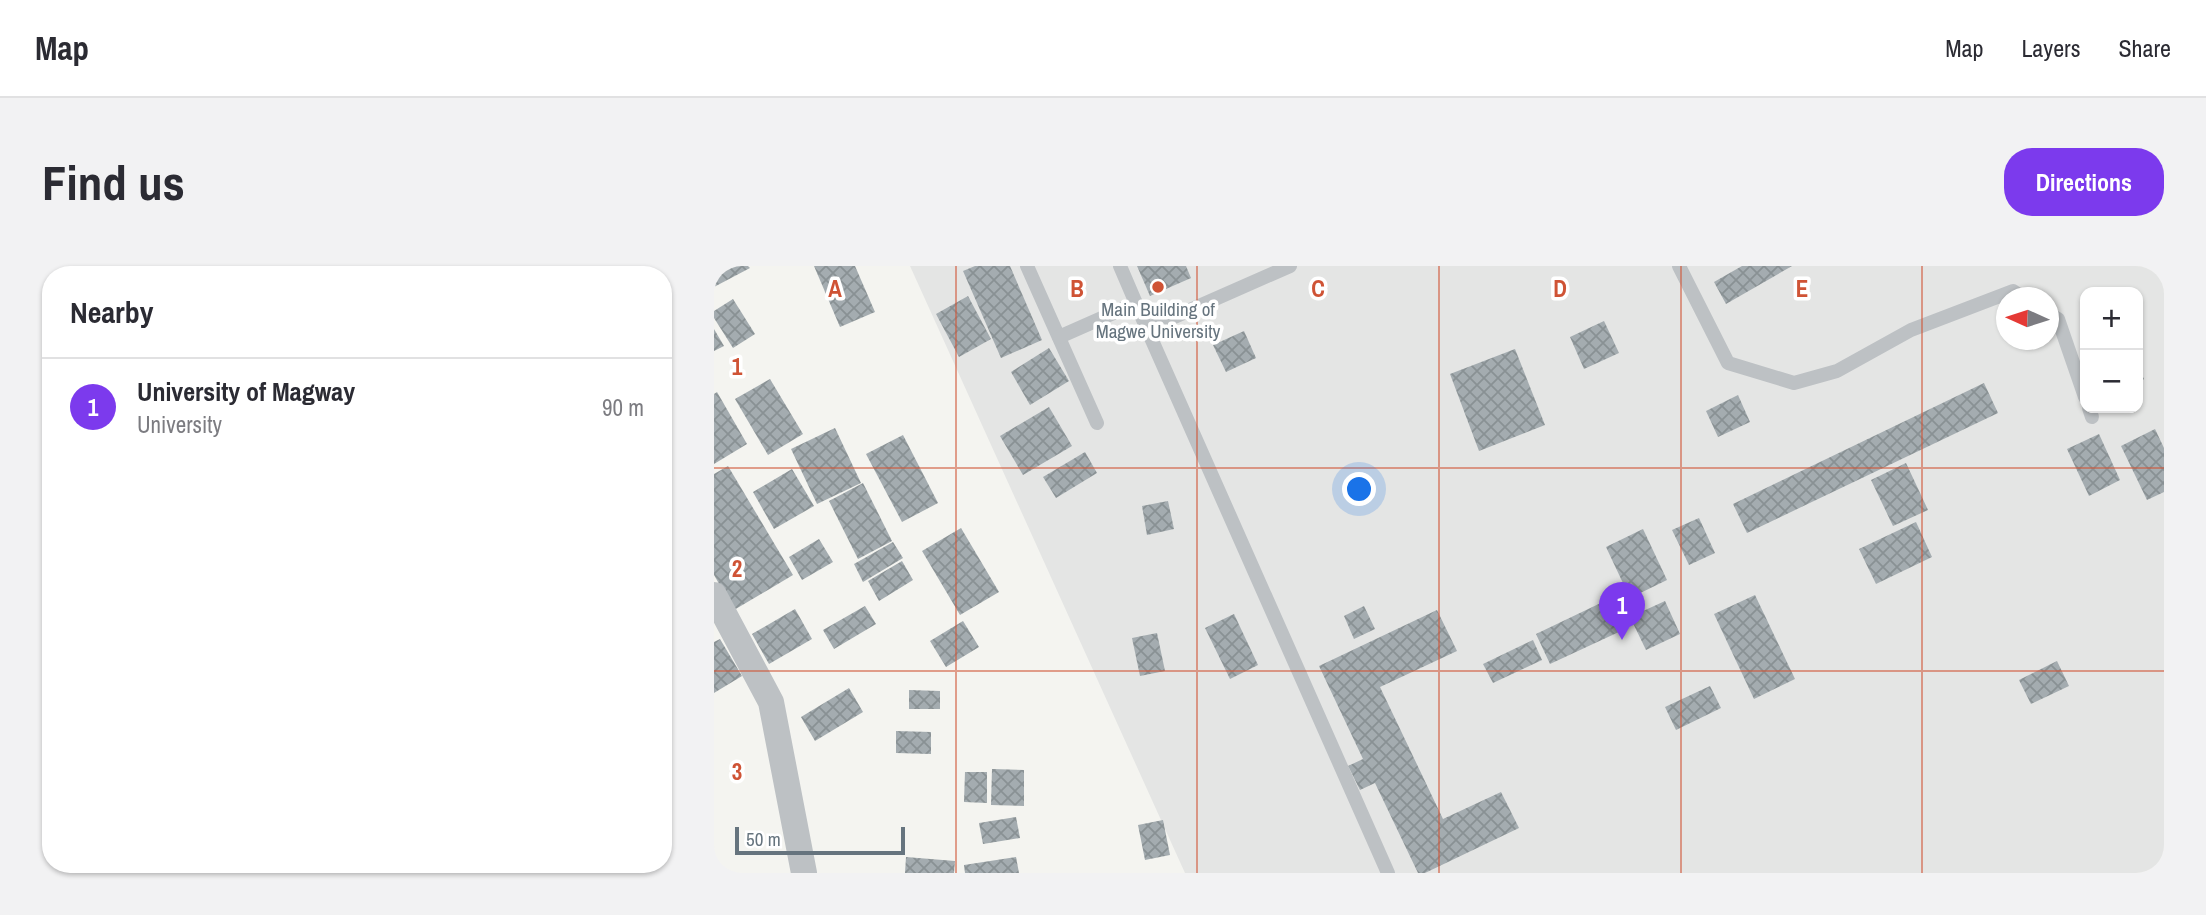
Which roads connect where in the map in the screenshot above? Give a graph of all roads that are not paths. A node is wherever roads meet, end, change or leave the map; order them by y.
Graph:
1 (1027, 266) edge
2 (1120, 266) edge
3 (1290, 266) edge
4 (1679, 266) edge
5 (1996, 298) edge
6 (1136, 303) junction
7 (2059, 325) edge
8 (1147, 329) junction
9 (1059, 337) junction
10 (2080, 383) edge
11 (1097, 424) dead end
12 (714, 595) edge
13 (804, 873) edge
14 (1388, 873) edge

1 - 9 lane
2 - 6 lane
3 - 8 lane
4 - 5 lane
6 - 8 lane
6 - 9 lane
7 - 10 lane
8 - 14 lane
9 - 11 lane
12 - 13 street

